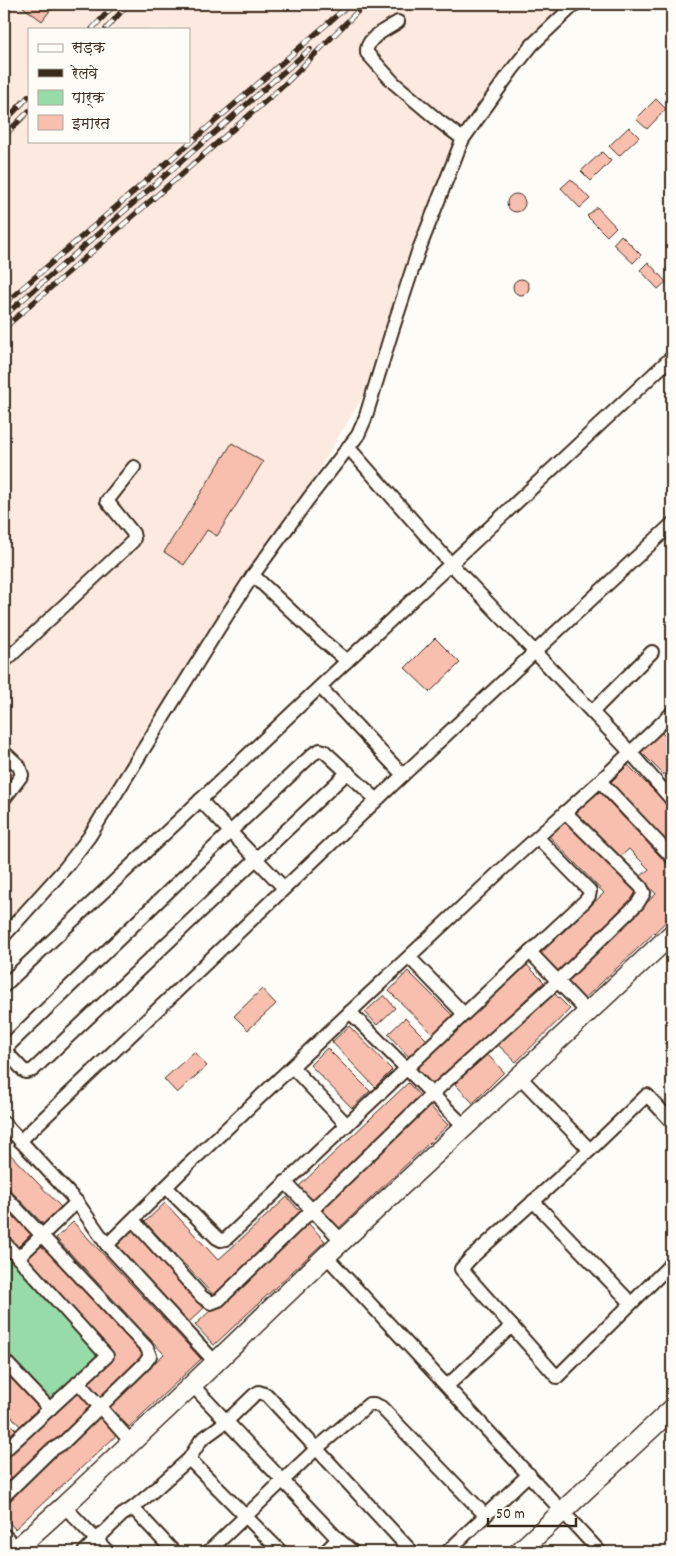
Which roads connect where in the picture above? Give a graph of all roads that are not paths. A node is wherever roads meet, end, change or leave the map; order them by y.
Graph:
1 (576, 4) edge
2 (398, 22) dead end
3 (464, 139) junction
4 (671, 360) edge
5 (348, 448) junction
6 (134, 467) dead end
7 (672, 524) edge
8 (451, 564) junction
9 (253, 575) junction
10 (534, 652) junction
11 (652, 652) dead end
12 (347, 661) junction
13 (4, 662) edge
14 (320, 687) junction
15 (592, 712) junction
16 (670, 720) edge
17 (4, 752) edge
18 (630, 752) junction
19 (348, 772) junction
20 (403, 775) junction
21 (600, 781) junction
22 (4, 799) edge
23 (376, 799) junction
24 (200, 800) junction
25 (672, 800) edge
26 (566, 812) junction
27 (230, 832) junction
28 (538, 838) junction
29 (672, 857) edge
30 (256, 860) junction
31 (284, 888) junction
32 (672, 934) edge
33 (4, 936) edge
34 (530, 952) junction
35 (409, 956) junction
36 (558, 981) junction
37 (4, 986) edge
38 (350, 1012) junction
39 (588, 1013) junction
40 (464, 1014) junction
41 (5, 1050) edge
42 (292, 1067) junction
43 (407, 1069) junction
44 (520, 1077) junction
45 (432, 1094) junction
46 (672, 1122) edge
47 (4, 1124) edge
48 (347, 1125) junction
49 (465, 1128) junction
50 (20, 1141) junction
51 (590, 1150) junction
52 (285, 1182) junction
53 (166, 1187) junction
54 (4, 1195) edge
55 (533, 1201) junction
56 (77, 1202) junction
57 (312, 1209) junction
58 (132, 1220) junction
59 (42, 1235) junction
60 (342, 1241) junction
61 (4, 1242) edge
62 (107, 1245) junction
63 (326, 1256) junction
64 (18, 1258) junction
65 (672, 1262) edge
66 (631, 1303) junction
67 (512, 1326) junction
68 (4, 1360) edge
69 (215, 1362) junction
70 (78, 1382) junction
71 (192, 1385) junction
72 (447, 1386) junction
73 (100, 1407) junction
74 (50, 1409) junction
75 (672, 1410) edge
76 (227, 1421) junction
77 (131, 1442) junction
78 (316, 1449) junction
79 (4, 1451) edge
80 (189, 1459) junction
81 (529, 1474) junction
82 (284, 1481) junction
83 (4, 1496) edge
84 (64, 1506) junction
85 (133, 1508) junction
86 (563, 1511) junction
87 (485, 1515) junction
88 (246, 1517) junction
89 (338, 1539) junction
90 (96, 1540) junction
91 (11, 1545) edge
92 (84, 1552) edge
93 (108, 1552) edge
94 (174, 1552) edge
95 (208, 1552) edge
96 (281, 1552) edge
97 (325, 1552) edge
98 (353, 1552) edge
99 (412, 1552) edge
100 (446, 1552) edge
101 (519, 1552) edge
102 (600, 1552) edge

1 - 3 street
2 - 3 street
3 - 5 street
4 - 8 street
5 - 8 street
5 - 9 street
6 - 13 street
7 - 10 street
8 - 10 street
8 - 12 street
9 - 12 street
9 - 33 street
10 - 15 street
10 - 20 street
11 - 15 street
12 - 14 street
14 - 20 street
14 - 24 street
15 - 18 street
16 - 18 street
17 - 22 street
18 - 21 street
18 - 25 street
19 - 23 street
19 - 27 street
19 - 30 street
20 - 23 street
21 - 26 street
21 - 29 street
23 - 31 street
24 - 27 street
24 - 37 street
26 - 28 street
26 - 36 street
27 - 30 street
27 - 41 street
28 - 34 street
28 - 35 street
30 - 31 street
30 - 41 street
31 - 50 street
32 - 39 street
34 - 36 street
34 - 40 street
35 - 38 street
35 - 40 street
36 - 39 street
36 - 45 street
38 - 42 street
38 - 43 street
39 - 44 street
40 - 43 street
42 - 48 street
42 - 53 street
43 - 45 street
43 - 48 street
44 - 49 street
44 - 51 street
45 - 49 street
45 - 57 street
46 - 51 street
47 - 50 street
48 - 52 street
49 - 60 street
50 - 56 street
51 - 55 street
52 - 53 street
52 - 57 street
53 - 58 street
54 - 59 street
55 - 66 street
55 - 67 street
56 - 59 street
56 - 62 street
57 - 58 street
57 - 60 street
58 - 62 street
59 - 64 street
59 - 73 street
60 - 63 street
61 - 64 street
62 - 69 street
63 - 69 street
63 - 72 street
64 - 70 street
65 - 66 street
66 - 67 street
67 - 72 street
68 - 74 street
69 - 71 street
70 - 73 street
70 - 74 street
71 - 76 street
71 - 77 street
72 - 81 street
73 - 77 street
73 - 83 street
74 - 79 street
75 - 86 street
76 - 78 street
76 - 80 street
76 - 82 street
77 - 84 street
78 - 82 street
78 - 87 street
78 - 99 street
80 - 85 street
80 - 88 street
81 - 86 street
81 - 87 street
82 - 88 street
82 - 89 street
84 - 90 street
84 - 91 street
85 - 90 street
85 - 94 street
86 - 101 street
86 - 102 street
87 - 100 street
88 - 95 street
88 - 96 street
89 - 97 street
89 - 98 street
90 - 92 street
90 - 93 street

